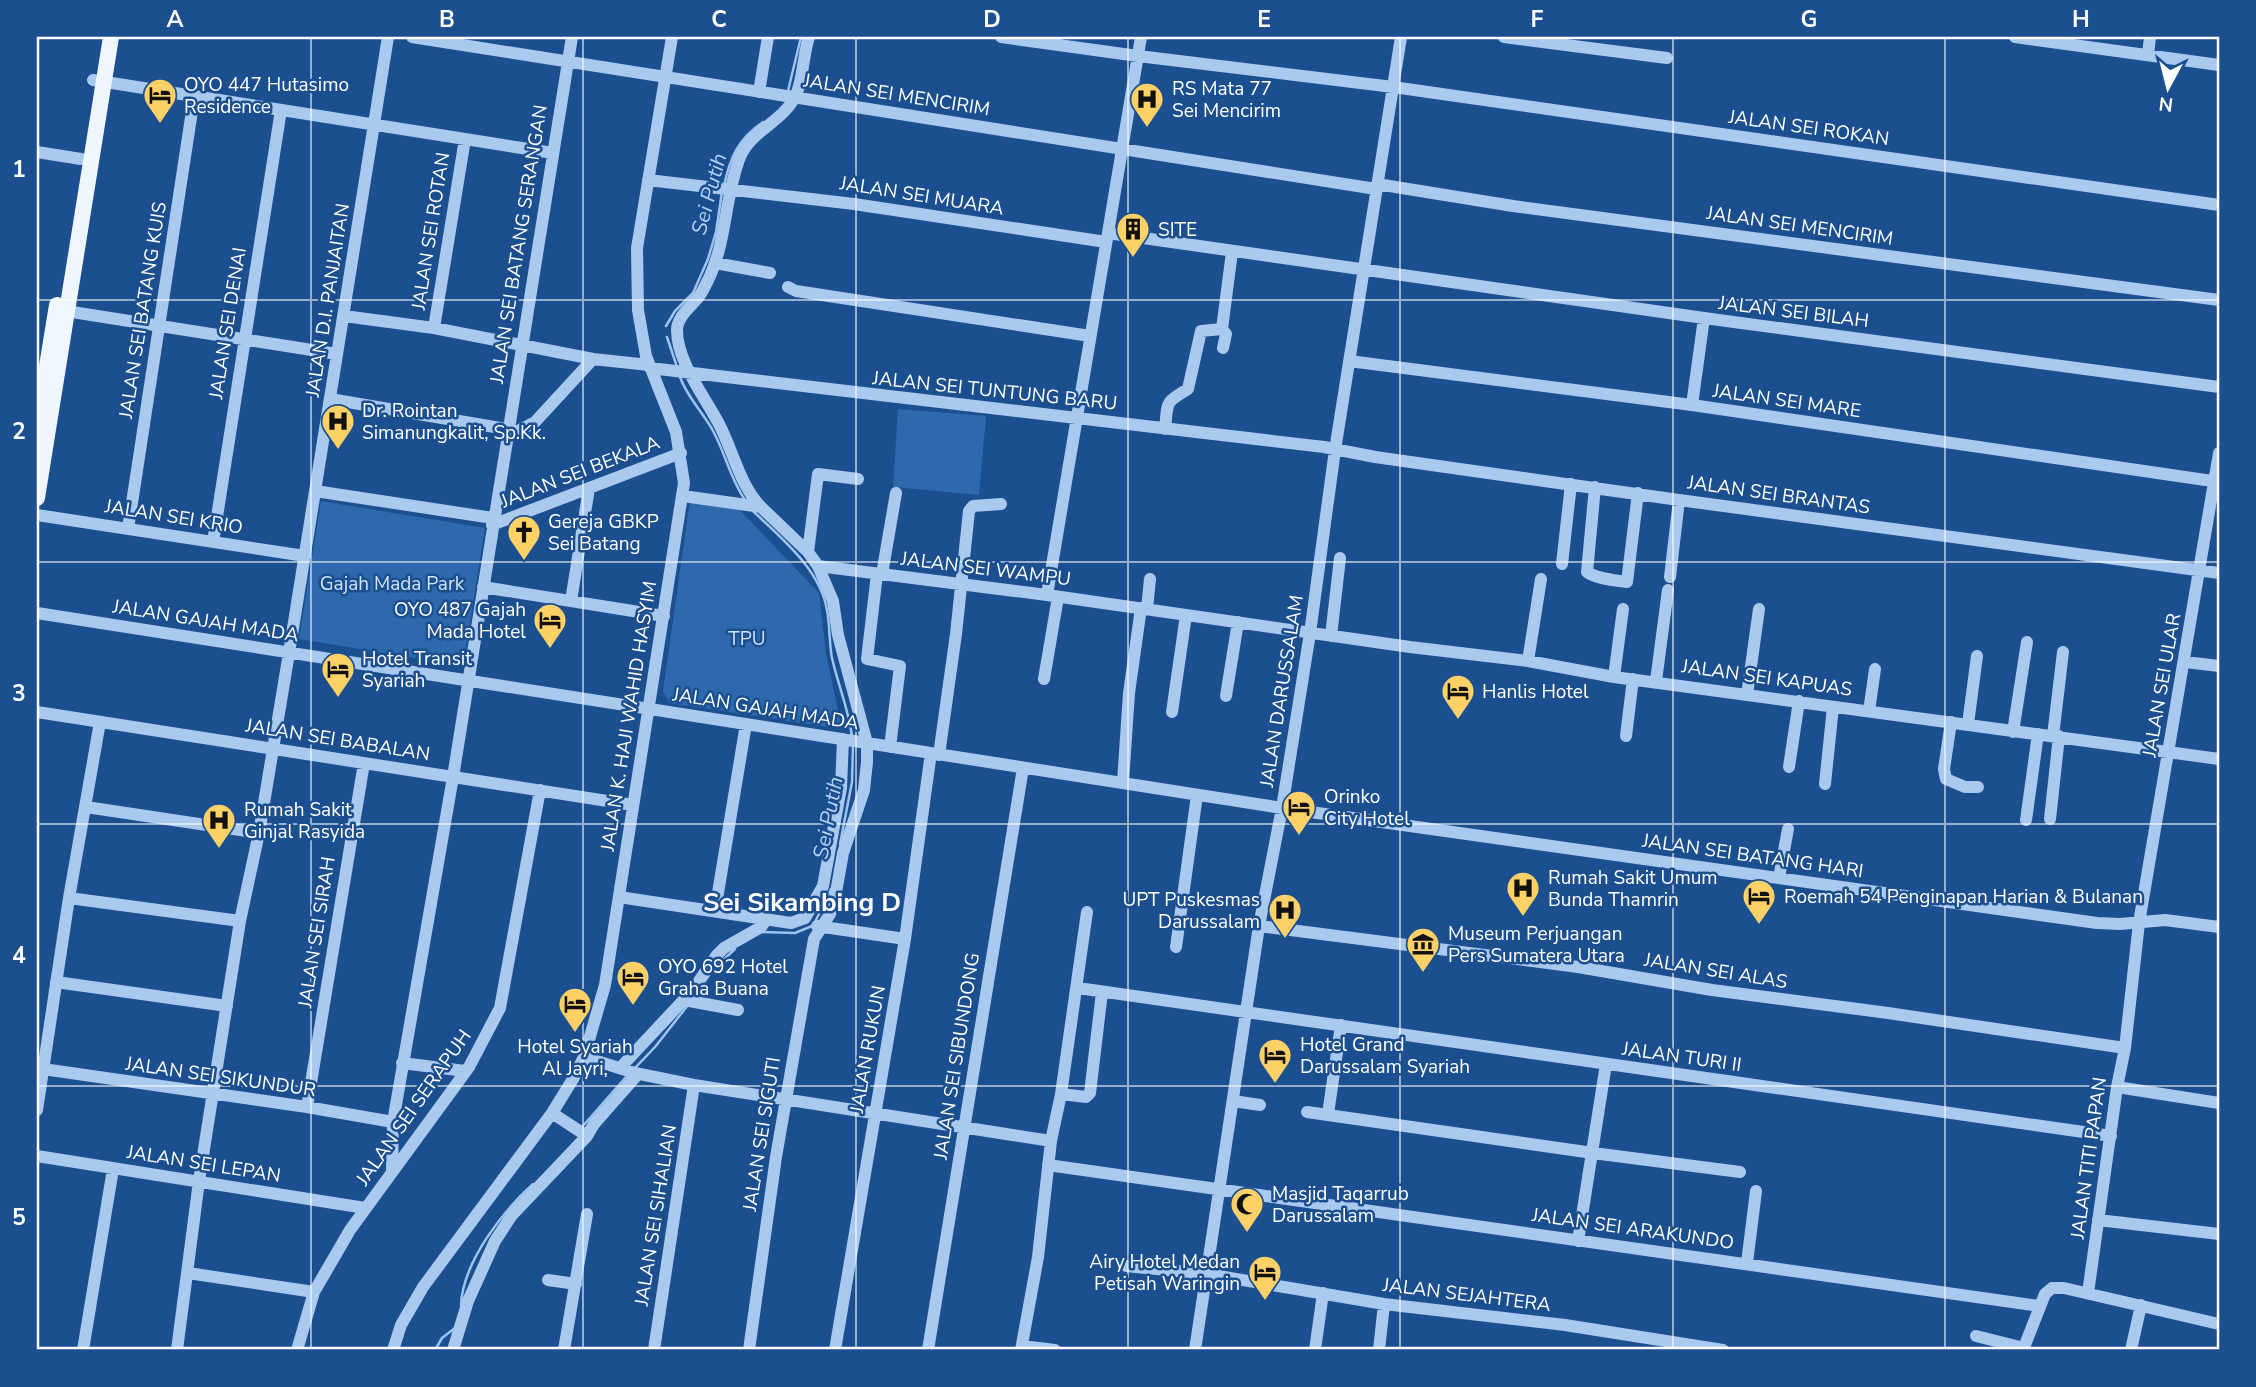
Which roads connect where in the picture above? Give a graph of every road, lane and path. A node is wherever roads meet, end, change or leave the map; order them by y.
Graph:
1 (100, 37) edge
2 (111, 37) edge
3 (388, 37) edge
4 (412, 37) edge
5 (572, 37) edge
6 (671, 37) edge
7 (768, 37) edge
8 (808, 37) edge
9 (1001, 37) edge
10 (1141, 37) edge
11 (1401, 37) edge
12 (1504, 37) edge
13 (2015, 37) edge
14 (2150, 37) edge
15 (479, 42) edge
16 (2148, 55) junction
17 (1138, 56) junction
18 (1667, 58) dead end
19 (568, 62) junction
20 (2219, 65) edge
21 (665, 77) junction
22 (99, 81) junction
23 (1392, 87) junction
24 (759, 92) junction
25 (790, 97) junction
26 (194, 98) junction
27 (281, 110) junction
28 (374, 124) junction
29 (465, 139) junction
30 (1121, 149) junction
31 (37, 152) edge
32 (553, 153) junction
33 (80, 159) junction
34 (648, 180) junction
35 (1376, 187) junction
36 (727, 188) junction
37 (2219, 205) edge
38 (1107, 238) junction
39 (1231, 252) junction
40 (715, 263) junction
41 (1363, 270) junction
42 (770, 273) dead end
43 (788, 287) dead end
44 (2219, 300) edge
45 (66, 311) junction
46 (344, 316) junction
47 (1704, 318) junction
48 (160, 327) junction
49 (434, 328) junction
50 (1222, 329) junction
51 (1090, 336) junction
52 (244, 340) junction
53 (521, 345) junction
54 (1223, 348) dead end
55 (337, 354) junction
56 (593, 359) junction
57 (1349, 361) junction
58 (650, 367) junction
59 (47, 368) edge
60 (682, 370) junction
61 (2219, 387) edge
62 (330, 399) junction
63 (1692, 405) junction
64 (1075, 418) junction
65 (37, 427) edge
66 (1165, 429) junction
67 (507, 431) junction
68 (1335, 450) junction
69 (681, 453) junction
70 (2219, 453) edge
71 (858, 479) dead end
72 (2217, 482) edge
73 (1571, 484) junction
74 (1595, 487) junction
75 (589, 488) junction
76 (315, 491) junction
77 (896, 493) dead end
78 (1638, 494) junction
79 (683, 496) junction
80 (37, 498) edge
81 (1679, 500) junction
82 (1001, 503) dead end
83 (758, 506) junction
84 (37, 515) edge
85 (493, 521) junction
86 (128, 529) junction
87 (213, 542) junction
88 (808, 552) junction
89 (305, 556) junction
90 (1340, 558) dead end
91 (1562, 564) dead end
92 (818, 566) junction
93 (2201, 571) junction
94 (2219, 573) edge
95 (879, 574) junction
96 (1150, 579) dead end
97 (1541, 579) dead end
98 (961, 586) junction
99 (483, 587) junction
100 (1052, 596) junction
101 (571, 601) junction
102 (1144, 609) junction
103 (1759, 609) dead end
104 (1623, 610) dead end
105 (37, 613) edge
106 (1186, 614) junction
107 (664, 616) junction
108 (1238, 622) junction
109 (1310, 633) junction
110 (1331, 636) junction
111 (2027, 642) dead end
112 (2063, 652) dead end
113 (289, 653) junction
114 (1977, 656) dead end
115 (1528, 662) junction
116 (2185, 662) junction
117 (2219, 666) edge
118 (1875, 669) dead end
119 (1614, 677) junction
120 (1633, 679) junction
121 (1044, 680) dead end
122 (468, 681) junction
123 (1656, 681) junction
124 (1748, 695) junction
125 (1226, 696) dead end
126 (1799, 701) junction
127 (1833, 707) junction
128 (648, 709) junction
129 (1869, 711) junction
130 (37, 712) edge
131 (1172, 712) dead end
132 (100, 722) junction
133 (1951, 722) junction
134 (746, 724) junction
135 (1968, 724) junction
136 (2013, 732) junction
137 (2038, 734) junction
138 (1626, 736) dead end
139 (2056, 736) junction
140 (845, 740) junction
141 (865, 743) junction
142 (890, 747) junction
143 (273, 749) junction
144 (2169, 752) junction
145 (935, 754) junction
146 (2219, 758) edge
147 (364, 763) junction
148 (1789, 767) dead end
149 (1023, 768) junction
150 (453, 777) junction
151 (1123, 782) junction
152 (1825, 784) dead end
153 (1978, 787) dead end
154 (540, 790) junction
155 (1197, 795) junction
156 (633, 805) junction
157 (86, 807) junction
158 (1282, 808) junction
159 (2050, 819) dead end
160 (2026, 820) dead end
161 (1787, 829) dead end
162 (258, 833) junction
163 (1779, 878) junction
164 (619, 897) junction
165 (69, 898) junction
166 (715, 911) junction
167 (1087, 912) dead end
168 (766, 919) junction
169 (240, 921) junction
170 (813, 923) junction
171 (2139, 923) junction
172 (1259, 926) junction
173 (2219, 928) edge
174 (905, 939) junction
175 (1176, 947) dead end
176 (56, 982) junction
177 (1078, 988) junction
178 (1102, 992) junction
179 (688, 1000) junction
180 (227, 1006) junction
181 (738, 1010) dead end
182 (1247, 1011) junction
183 (1341, 1024) junction
184 (2125, 1048) junction
185 (584, 1058) junction
186 (402, 1063) junction
187 (1606, 1064) junction
188 (43, 1069) junction
189 (629, 1071) junction
190 (465, 1072) junction
191 (694, 1085) junction
192 (2117, 1087) junction
193 (213, 1094) junction
194 (1061, 1094) junction
195 (786, 1098) junction
196 (1233, 1101) junction
197 (2219, 1103) edge
198 (1260, 1105) dead end
199 (307, 1107) junction
200 (37, 1110) edge
201 (1307, 1112) dead end
202 (552, 1113) junction
203 (875, 1113) junction
204 (1328, 1114) junction
205 (393, 1122) junction
206 (964, 1127) junction
207 (582, 1133) junction
208 (2111, 1136) junction
209 (1051, 1141) junction
210 (1594, 1153) junction
211 (37, 1157) edge
212 (1048, 1165) junction
213 (113, 1169) junction
214 (392, 1170) junction
215 (1740, 1172) dead end
216 (199, 1181) junction
217 (1221, 1189) junction
218 (1756, 1191) dead end
219 (365, 1208) junction
220 (587, 1214) dead end
221 (2098, 1220) junction
222 (2219, 1234) edge
223 (1578, 1241) junction
224 (1747, 1263) junction
225 (1126, 1266) dead end
226 (188, 1273) junction
227 (1207, 1274) junction
228 (548, 1280) dead end
229 (576, 1284) junction
230 (314, 1292) junction
231 (1323, 1293) junction
232 (2088, 1293) junction
233 (1384, 1304) junction
234 (2141, 1305) junction
235 (2039, 1306) junction
236 (2219, 1324) edge
237 (1976, 1336) dead end
238 (1022, 1348) edge
239 (2024, 1349) edge
240 (83, 1350) edge
241 (177, 1350) edge
242 (297, 1350) edge
243 (393, 1350) edge
244 (453, 1350) edge
245 (564, 1350) edge
246 (654, 1350) edge
247 (749, 1350) edge
248 (835, 1350) edge
249 (928, 1350) edge
250 (1055, 1350) edge
251 (1195, 1350) edge
252 (1315, 1350) edge
253 (1379, 1350) edge
254 (1723, 1350) edge
255 (2131, 1350) edge

1 - 22 main road
2 - 22 main road
3 - 28 street, JALAN D.I. PANJAITAN
4 - 15 street, JALAN SEI MENCIRIM
5 - 19 street, JALAN SEI BATANG SERANGAN
6 - 21 street, JALAN K. HAJI WAHID HASYIM
7 - 24 street
8 - 25 street
9 - 17 street, JALAN SEI ROKAN
10 - 17 street
11 - 23 street, JALAN DARUSSALAM
12 - 18 street
13 - 16 street
14 - 16 street
15 - 19 street, JALAN SEI MENCIRIM
16 - 20 street
17 - 23 street, JALAN SEI ROKAN
17 - 30 street
19 - 21 street, JALAN SEI MENCIRIM
19 - 32 street, JALAN SEI BATANG SERANGAN
21 - 24 street, JALAN SEI MENCIRIM
21 - 34 street, JALAN K. HAJI WAHID HASYIM
22 - 26 street
22 - 33 main road
22 - 45 main road
23 - 35 street, JALAN DARUSSALAM
23 - 37 street, JALAN SEI ROKAN
24 - 25 street, JALAN SEI MENCIRIM
25 - 30 street, JALAN SEI MENCIRIM
25 - 36 street
26 - 27 street
26 - 48 street, JALAN SEI BATANG KUIS
27 - 28 street
27 - 52 street, JALAN SEI DENAI
28 - 29 street
28 - 46 street, JALAN D.I. PANJAITAN
29 - 32 street
29 - 49 street, JALAN SEI ROTAN
30 - 35 street, JALAN SEI MENCIRIM
30 - 38 street
31 - 33 street
32 - 53 street, JALAN SEI BATANG SERANGAN
33 - 59 main road
34 - 36 street, JALAN SEI MUARA
34 - 58 street, JALAN K. HAJI WAHID HASYIM
35 - 41 street, JALAN DARUSSALAM
35 - 44 street, JALAN SEI MENCIRIM
36 - 38 street, JALAN SEI MUARA
36 - 40 street
38 - 39 street, JALAN SEI MUARA
38 - 51 street
39 - 41 street, JALAN SEI BILAH
39 - 50 street
40 - 42 street
40 - 60 street
41 - 47 street, JALAN SEI BILAH
41 - 57 street, JALAN DARUSSALAM
43 - 51 street
45 - 48 street
45 - 59 main road
46 - 49 street, JALAN SEI TUNTUNG BARU
46 - 55 street, JALAN D.I. PANJAITAN
47 - 61 street, JALAN SEI BILAH
47 - 63 street
48 - 52 street
48 - 86 street, JALAN SEI BATANG KUIS
49 - 53 street, JALAN SEI TUNTUNG BARU
50 - 54 street
50 - 66 street
51 - 64 street
52 - 55 street
52 - 87 street, JALAN SEI DENAI
53 - 56 street, JALAN SEI TUNTUNG BARU
53 - 67 street, JALAN SEI BATANG SERANGAN
55 - 62 street, JALAN D.I. PANJAITAN
56 - 58 street, JALAN SEI TUNTUNG BARU
56 - 67 street
57 - 63 street, JALAN SEI MARE
57 - 68 street, JALAN DARUSSALAM
58 - 60 street, JALAN SEI TUNTUNG BARU
58 - 69 street, JALAN K. HAJI WAHID HASYIM
59 - 65 main road
59 - 80 main road
60 - 64 street, JALAN SEI TUNTUNG BARU
60 - 83 street
62 - 67 street
62 - 76 street, JALAN D.I. PANJAITAN
63 - 72 street, JALAN SEI MARE
64 - 66 street, JALAN SEI TUNTUNG BARU
64 - 100 street
66 - 68 street, JALAN SEI TUNTUNG BARU
67 - 85 street, JALAN SEI BATANG SERANGAN
68 - 73 street, JALAN SEI BRANTAS
68 - 109 street, JALAN DARUSSALAM
69 - 75 street, JALAN SEI BEKALA
69 - 79 street, JALAN K. HAJI WAHID HASYIM
70 - 72 street, JALAN SEI ULAR
71 - 88 street
72 - 93 street, JALAN SEI ULAR
73 - 74 street, JALAN SEI BRANTAS
73 - 91 street
74 - 78 street, JALAN SEI BRANTAS
74 - 78 street
75 - 85 street, JALAN SEI BEKALA
75 - 101 street
76 - 85 street, JALAN SEI BEKALA
76 - 89 street, JALAN D.I. PANJAITAN
77 - 95 street
78 - 81 street, JALAN SEI BRANTAS
79 - 83 street
79 - 107 street, JALAN K. HAJI WAHID HASYIM
81 - 93 street, JALAN SEI BRANTAS
81 - 123 street
82 - 98 street, JALAN RUKUN
83 - 88 street
84 - 86 street, JALAN SEI KRIO
85 - 99 street, JALAN SEI BATANG SERANGAN
86 - 87 street, JALAN SEI KRIO
87 - 89 street, JALAN SEI KRIO
88 - 92 street
89 - 113 street, JALAN D.I. PANJAITAN
90 - 110 street
92 - 95 street, JALAN SEI WAMPU
92 - 141 street
93 - 94 street, JALAN SEI BRANTAS
93 - 116 street, JALAN SEI ULAR
95 - 98 street, JALAN SEI WAMPU
95 - 142 street
96 - 102 street
97 - 115 street
98 - 100 street, JALAN SEI WAMPU
98 - 145 street, JALAN RUKUN
99 - 101 street
99 - 122 street, JALAN SEI BATANG SERANGAN
100 - 102 street, JALAN SEI WAMPU
100 - 121 street
101 - 107 street
102 - 106 street, JALAN SEI WAMPU
102 - 151 street
103 - 124 street
104 - 119 street
105 - 113 street, JALAN GAJAH MADA
106 - 108 street, JALAN SEI WAMPU
106 - 131 street
107 - 128 street, JALAN K. HAJI WAHID HASYIM
108 - 109 street, JALAN SEI WAMPU
108 - 125 street
109 - 110 street, JALAN SEI KAPUAS
109 - 158 street, JALAN DARUSSALAM
110 - 115 street, JALAN SEI KAPUAS
111 - 136 street
112 - 139 street
113 - 122 street, JALAN GAJAH MADA
113 - 143 street, JALAN D.I. PANJAITAN
114 - 135 street
115 - 119 street, JALAN SEI KAPUAS
116 - 117 street
116 - 144 street, JALAN SEI ULAR
118 - 129 street
119 - 120 street, JALAN SEI KAPUAS
120 - 123 street, JALAN SEI KAPUAS
120 - 138 street
122 - 128 street, JALAN GAJAH MADA
122 - 150 street, JALAN SEI BATANG SERANGAN
123 - 124 street, JALAN SEI KAPUAS
124 - 126 street, JALAN SEI KAPUAS
126 - 127 street, JALAN SEI KAPUAS
126 - 148 street
127 - 129 street, JALAN SEI KAPUAS
127 - 152 street
128 - 134 street, JALAN GAJAH MADA
128 - 156 street, JALAN K. HAJI WAHID HASYIM
129 - 133 street, JALAN SEI KAPUAS
130 - 132 street, JALAN SEI BABALAN
132 - 143 street, JALAN SEI BABALAN
132 - 157 street
133 - 135 street, JALAN SEI KAPUAS
133 - 153 street
134 - 140 street, JALAN GAJAH MADA
134 - 166 street
135 - 136 street, JALAN SEI KAPUAS
136 - 137 street, JALAN SEI KAPUAS
137 - 139 street, JALAN SEI KAPUAS
137 - 160 street
139 - 144 street, JALAN SEI KAPUAS
139 - 159 street
140 - 141 street, JALAN GAJAH MADA
140 - 170 street
141 - 142 street, JALAN GAJAH MADA
141 - 170 street
142 - 145 street, JALAN GAJAH MADA
143 - 147 street, JALAN SEI BABALAN
143 - 162 street, JALAN D.I. PANJAITAN
144 - 146 street, JALAN SEI KAPUAS
144 - 171 street, JALAN SEI ULAR
145 - 149 street, JALAN GAJAH MADA
145 - 174 street, JALAN RUKUN
147 - 150 street, JALAN SEI BABALAN
147 - 199 street, JALAN SEI SIRAH
149 - 151 street, JALAN GAJAH MADA
149 - 206 street, JALAN SEI SIBUNDONG
150 - 154 street, JALAN SEI BABALAN
150 - 186 street, JALAN SEI BATANG SERANGAN
151 - 155 street, JALAN GAJAH MADA
154 - 156 street, JALAN SEI BABALAN
154 - 190 street, JALAN SEI SERAPUH
155 - 158 street, JALAN GAJAH MADA
155 - 175 street
156 - 164 street, JALAN K. HAJI WAHID HASYIM
157 - 162 street
157 - 165 street
158 - 163 street, JALAN SEI BATANG HARI
158 - 172 street, JALAN DARUSSALAM
161 - 163 street
162 - 169 street, JALAN D.I. PANJAITAN
163 - 171 street, JALAN SEI BATANG HARI
164 - 166 street
164 - 185 street, JALAN K. HAJI WAHID HASYIM
165 - 169 street
165 - 176 street
166 - 168 street
167 - 177 street
168 - 170 street
168 - 179 street
169 - 180 street, JALAN D.I. PANJAITAN
170 - 174 street
170 - 195 street, JALAN SEI SIGUTI
171 - 173 street, JALAN SEI BATANG HARI
171 - 184 street, JALAN TITI PAPAN
172 - 182 street, JALAN DARUSSALAM
172 - 184 street, JALAN SEI ALAS
174 - 203 street, JALAN RUKUN
176 - 180 street
176 - 188 street
177 - 178 street, JALAN TURI II
177 - 194 street
178 - 182 street, JALAN TURI II
178 - 194 street
179 - 181 street
179 - 189 street
180 - 193 street, JALAN D.I. PANJAITAN
182 - 183 street, JALAN TURI II
182 - 196 street, JALAN DARUSSALAM
183 - 187 street, JALAN TURI II
183 - 204 street
184 - 192 street, JALAN TITI PAPAN
185 - 189 street
185 - 202 street, JALAN K. HAJI WAHID HASYIM
186 - 190 street
186 - 205 street, JALAN SEI BATANG SERANGAN
187 - 208 street, JALAN TURI II
187 - 210 street
188 - 193 street, JALAN SEI SIKUNDUR
188 - 200 street
189 - 191 street
189 - 207 street
190 - 214 street, JALAN SEI SERAPUH
191 - 195 street
191 - 246 street, JALAN SEI SIHALIAN
192 - 197 street
192 - 208 street, JALAN TITI PAPAN
193 - 199 street, JALAN SEI SIKUNDUR
193 - 216 street, JALAN D.I. PANJAITAN
194 - 209 street
195 - 203 street
195 - 247 street, JALAN SEI SIGUTI
196 - 198 street
196 - 217 street, JALAN DARUSSALAM
199 - 205 street, JALAN SEI SIKUNDUR
201 - 204 street
202 - 207 street
202 - 243 street, JALAN K. HAJI WAHID HASYIM
203 - 206 street
203 - 248 street, JALAN RUKUN
204 - 210 street
205 - 214 street, JALAN SEI BATANG SERANGAN
206 - 209 street
206 - 249 street, JALAN SEI SIBUNDONG
207 - 244 street
208 - 221 street, JALAN TITI PAPAN
209 - 212 street
210 - 215 street
210 - 223 street
211 - 213 street, JALAN SEI LEPAN
212 - 217 street, JALAN SEI ARAKUNDO
212 - 238 street
213 - 216 street, JALAN SEI LEPAN
213 - 240 street
214 - 219 street, JALAN SEI SERAPUH
216 - 219 street, JALAN SEI LEPAN
216 - 226 street, JALAN D.I. PANJAITAN
217 - 223 street, JALAN SEI ARAKUNDO
217 - 227 street, JALAN DARUSSALAM
218 - 224 street
219 - 230 street, JALAN SEI SERAPUH
220 - 229 street
221 - 222 street
221 - 232 street, JALAN TITI PAPAN
223 - 224 street, JALAN SEI ARAKUNDO
224 - 235 street, JALAN SEI ARAKUNDO
225 - 227 street, JALAN SEJAHTERA
226 - 230 street
226 - 241 street, JALAN D.I. PANJAITAN
227 - 231 street, JALAN SEJAHTERA
227 - 251 street, JALAN DARUSSALAM
228 - 229 street
229 - 245 street
230 - 242 street, JALAN SEI SERAPUH
231 - 233 street, JALAN SEJAHTERA
231 - 252 street
232 - 234 street
232 - 235 street
233 - 253 street
233 - 254 street, JALAN SEJAHTERA
234 - 236 street
234 - 255 street
235 - 239 street
237 - 239 street
238 - 250 street

